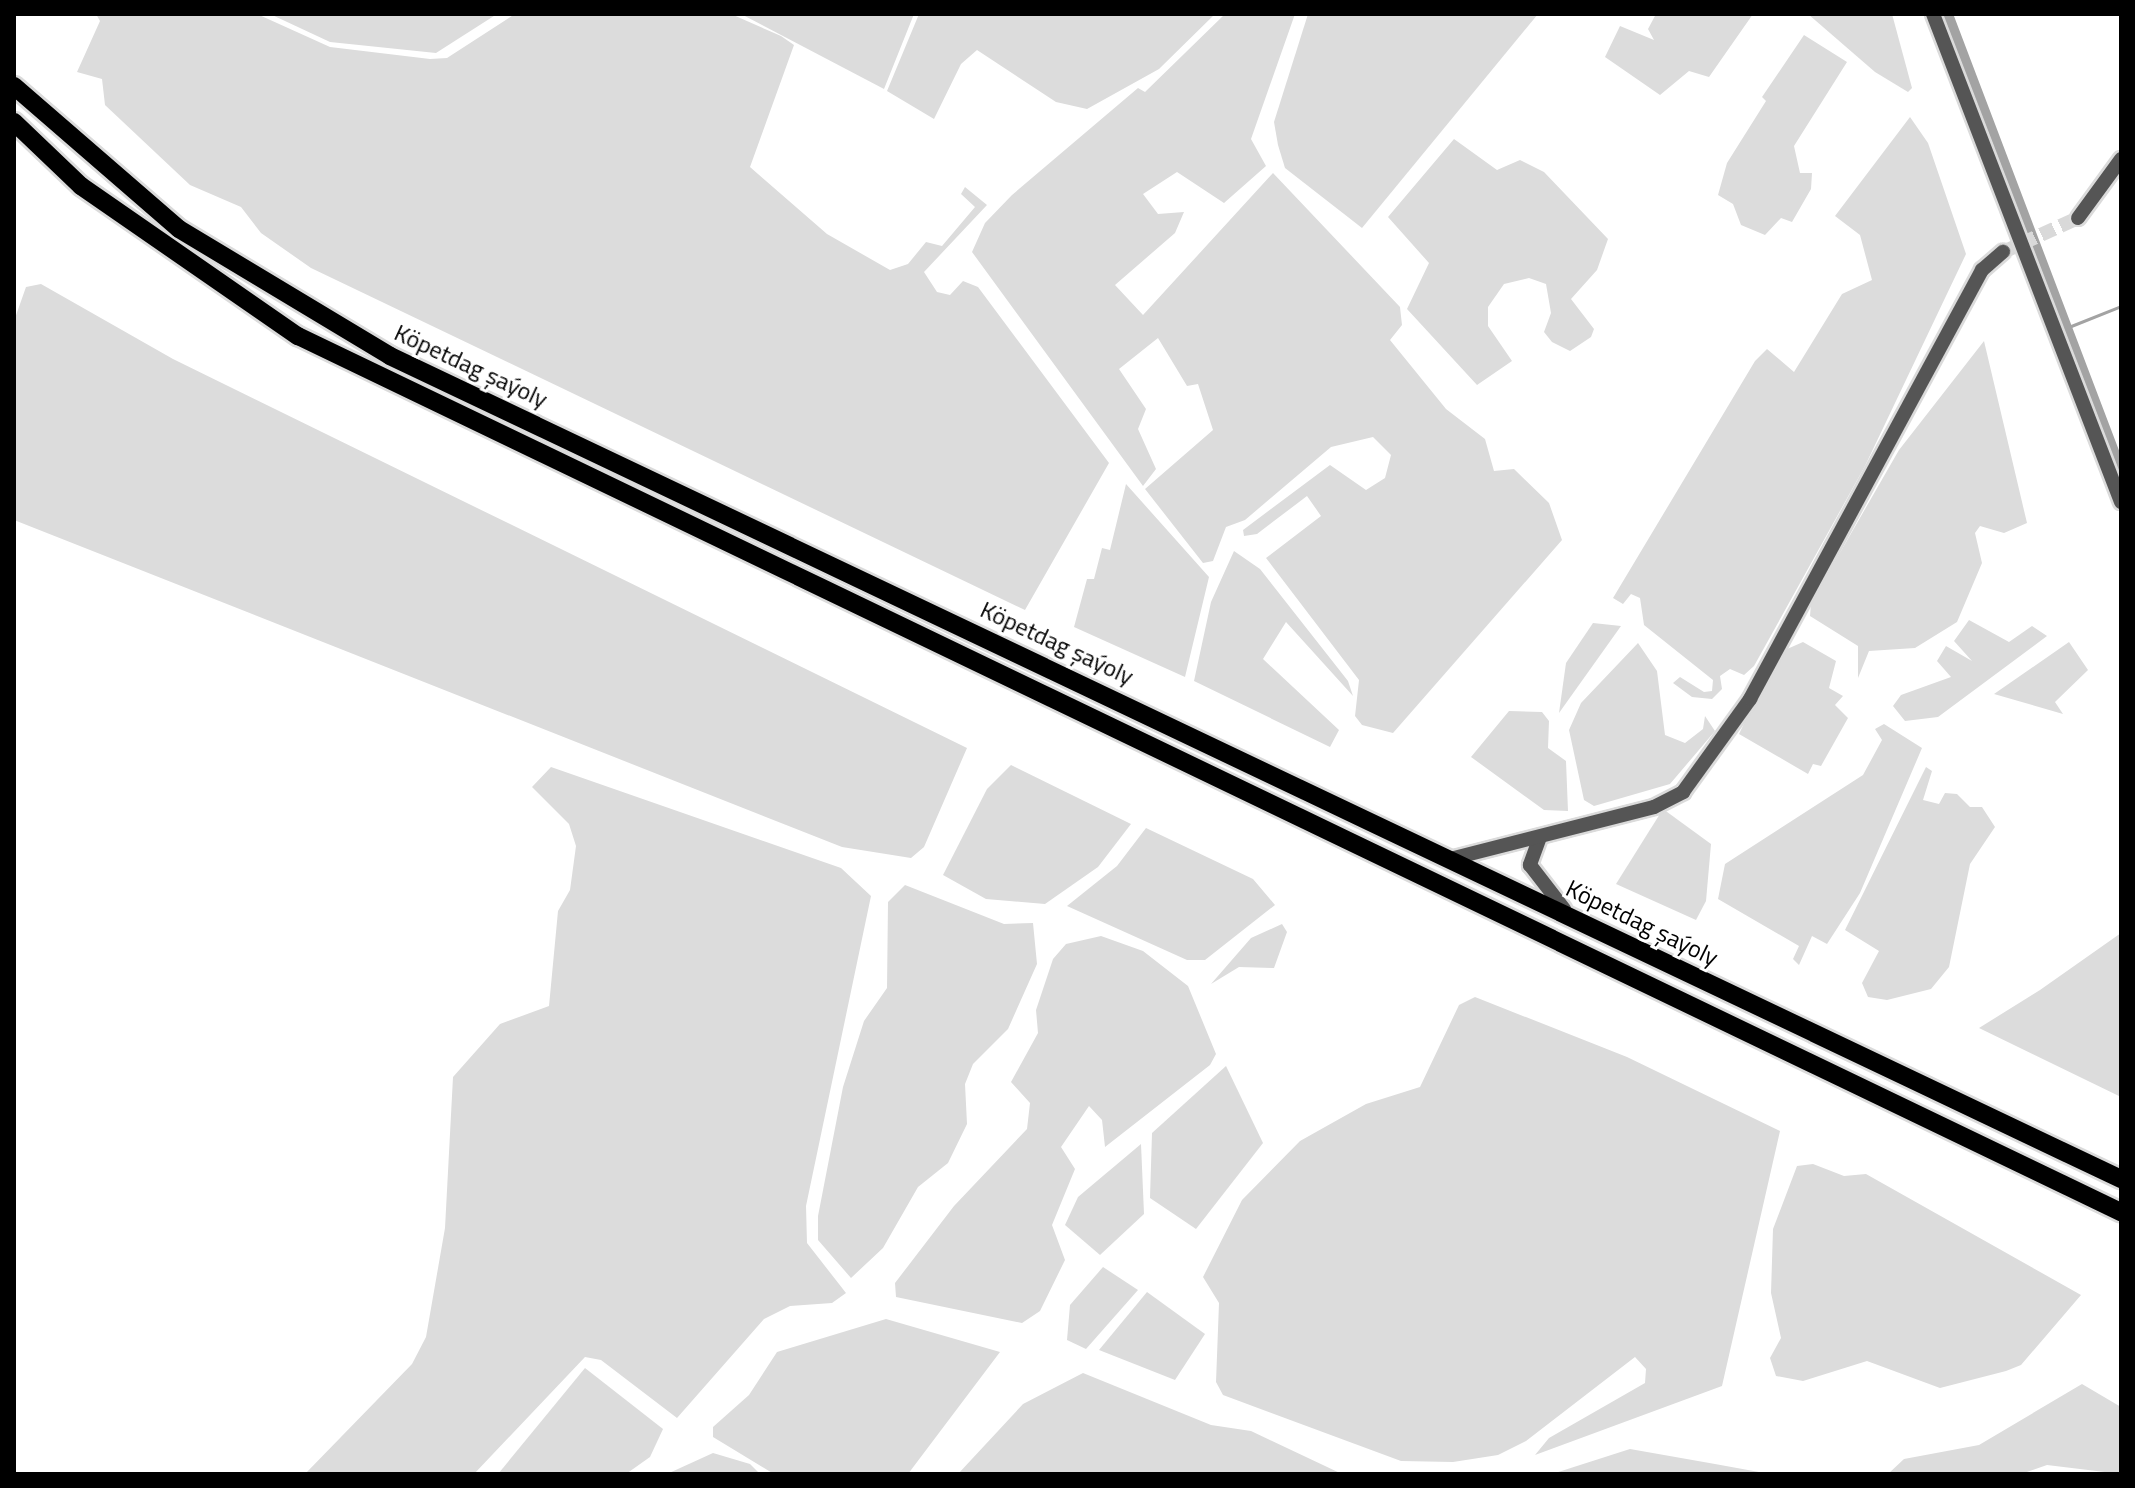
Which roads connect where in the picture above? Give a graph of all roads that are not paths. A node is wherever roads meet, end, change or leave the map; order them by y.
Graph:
1 (1933, 14) edge
2 (14, 86) edge
3 (14, 122) edge
4 (2121, 159) edge
5 (2078, 218) tunnel mouth
6 (2003, 252) tunnel mouth
7 (2121, 502) edge
8 (1540, 837) junction
9 (1454, 858) junction
10 (1573, 916) junction
11 (2121, 1179) edge
12 (2121, 1212) edge

1 - 7 street
2 - 9 main road, Köpetdag şaýoly
3 - 12 main road, Köpetdag şaýoly
4 - 5 street
6 - 8 street
8 - 9 street
8 - 10 street
9 - 10 main road, Köpetdag şaýoly
10 - 11 main road, Köpetdag şaýoly

